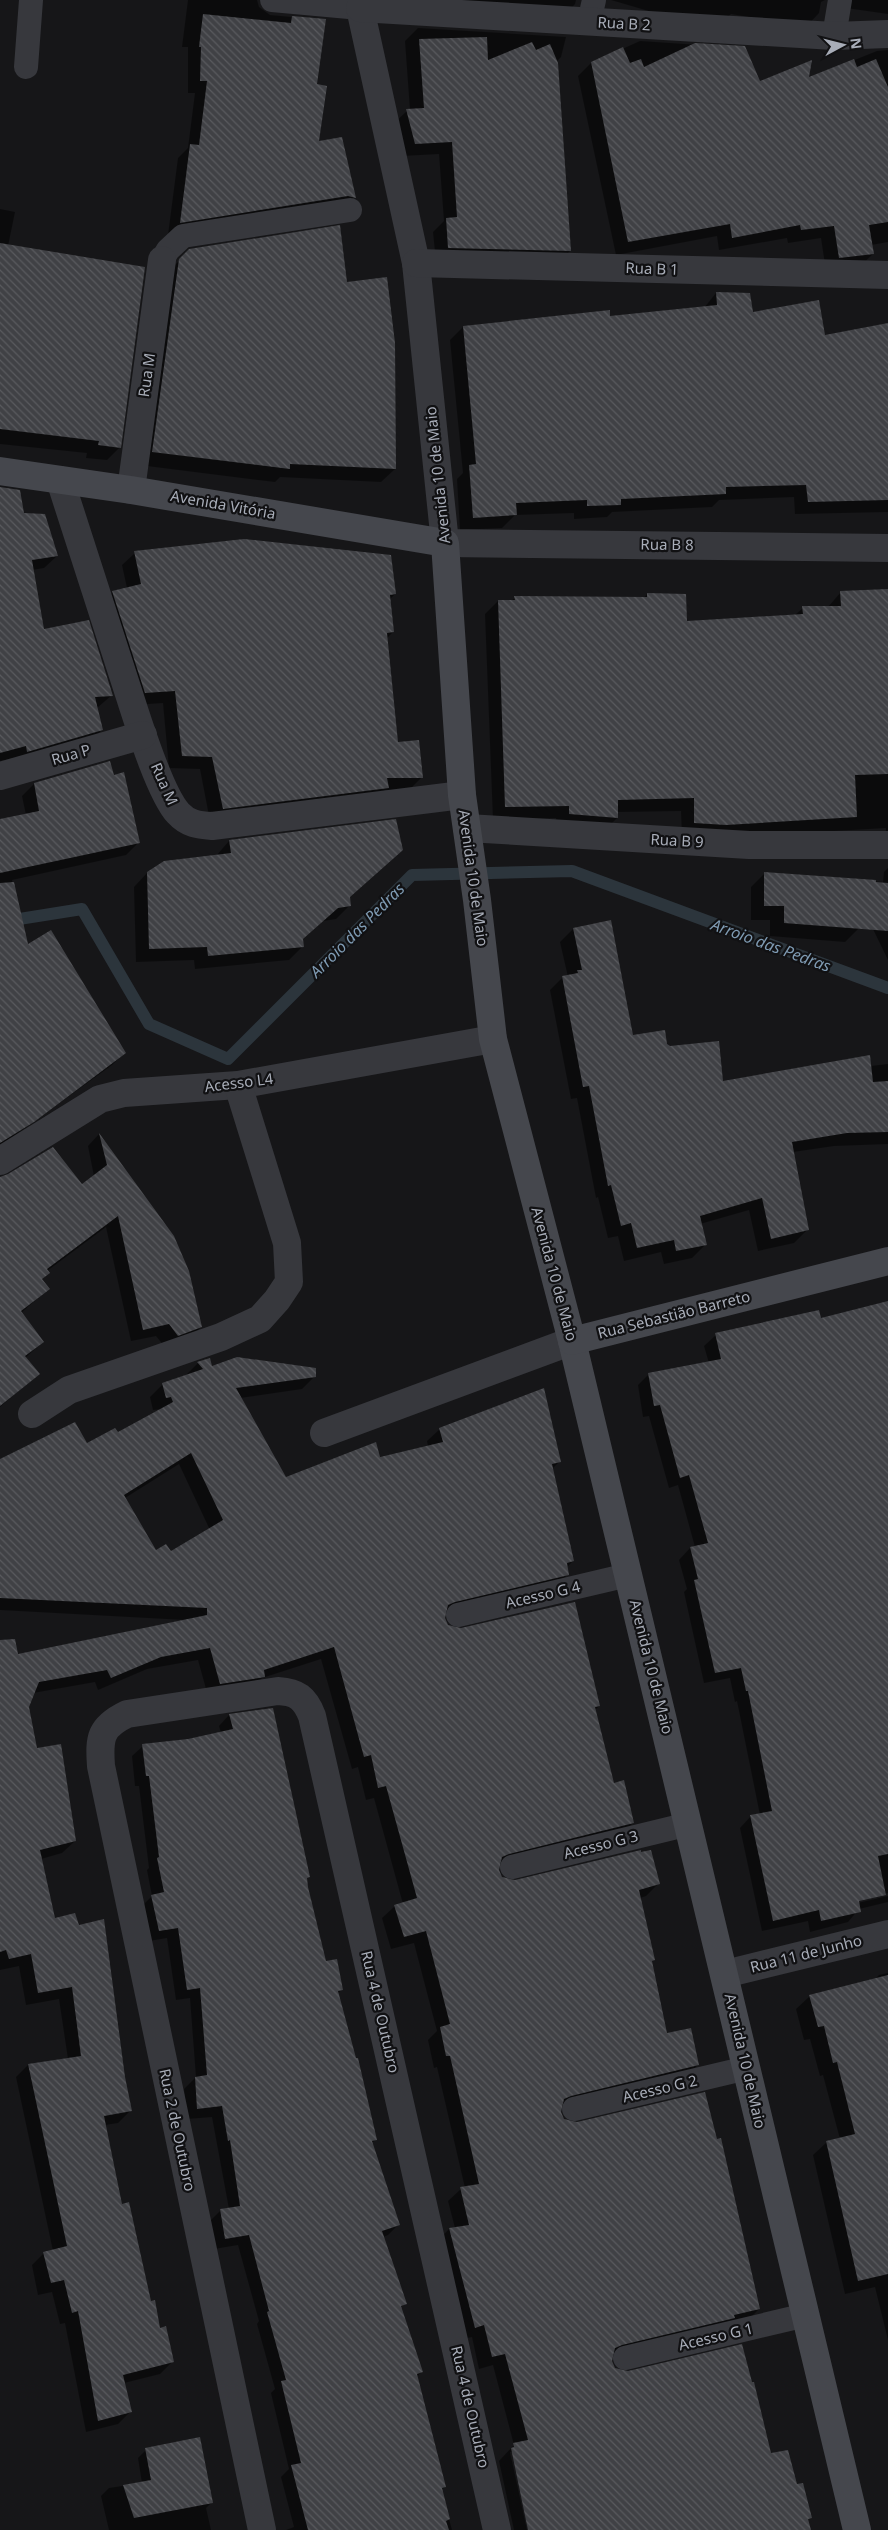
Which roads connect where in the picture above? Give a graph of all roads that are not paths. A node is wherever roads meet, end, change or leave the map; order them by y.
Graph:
1 (31, 0) edge
2 (272, 0) edge
3 (840, 0) edge
4 (360, 4) edge
5 (591, 11) edge
6 (888, 34) edge
7 (834, 36) junction
8 (26, 67) dead end
9 (350, 210) dead end
10 (162, 260) joint
11 (416, 263) junction
12 (888, 275) edge
13 (0, 472) edge
14 (60, 480) junction
15 (132, 490) junction
16 (445, 543) junction
17 (888, 548) edge
18 (143, 735) junction
19 (0, 776) edge
20 (462, 796) junction
21 (468, 841) junction
22 (888, 845) edge
23 (493, 1039) junction
24 (238, 1085) junction
25 (0, 1161) edge
26 (888, 1261) edge
27 (572, 1341) junction
28 (32, 1414) dead end
29 (324, 1433) dead end
30 (628, 1575) junction
31 (458, 1615) dead end
32 (105, 1730) joint
33 (689, 1824) junction
34 (512, 1867) dead end
35 (888, 1934) edge
36 (725, 1974) junction
37 (747, 2068) junction
38 (574, 2109) dead end
39 (806, 2315) junction
40 (625, 2358) dead end
41 (262, 2530) edge
42 (497, 2530) edge
43 (857, 2530) edge

1 - 8 lane
2 - 4 lane
3 - 7 lane
4 - 5 street, Rua B 2
4 - 11 street, Avenida 10 de Maio
5 - 7 street, Rua B 2
6 - 7 street, Rua B 2
9 - 10 lane
10 - 15 street, Rua M
11 - 12 street, Rua B 1
11 - 16 street, Avenida 10 de Maio
13 - 14 street, Avenida Vitória
14 - 15 street, Avenida Vitória
14 - 18 street, Rua M
15 - 16 street, Avenida Vitória
16 - 17 street, Rua B 8
16 - 20 street, Avenida 10 de Maio
18 - 19 street, Rua P
18 - 20 street, Rua M
20 - 21 street, Avenida 10 de Maio
21 - 22 street, Rua B 9
21 - 23 street, Avenida 10 de Maio
23 - 24 street, Acesso L4
23 - 27 street, Avenida 10 de Maio
24 - 25 street, Acesso L4
24 - 28 street
26 - 27 street, Rua Sebastião Barreto
27 - 29 street, Rua Sebastião Barreto
27 - 30 street, Avenida 10 de Maio
30 - 31 lane, Acesso G 4
30 - 33 street, Avenida 10 de Maio
32 - 41 street, Rua 2 de Outubro
32 - 42 street, Rua 4 de Outubro
33 - 34 lane, Acesso G 3
33 - 36 street, Avenida 10 de Maio
35 - 36 street, Rua 11 de Junho
36 - 37 street, Avenida 10 de Maio
37 - 38 lane, Acesso G 2
37 - 39 street, Avenida 10 de Maio
39 - 40 lane, Acesso G 1
39 - 43 street, Avenida 10 de Maio

